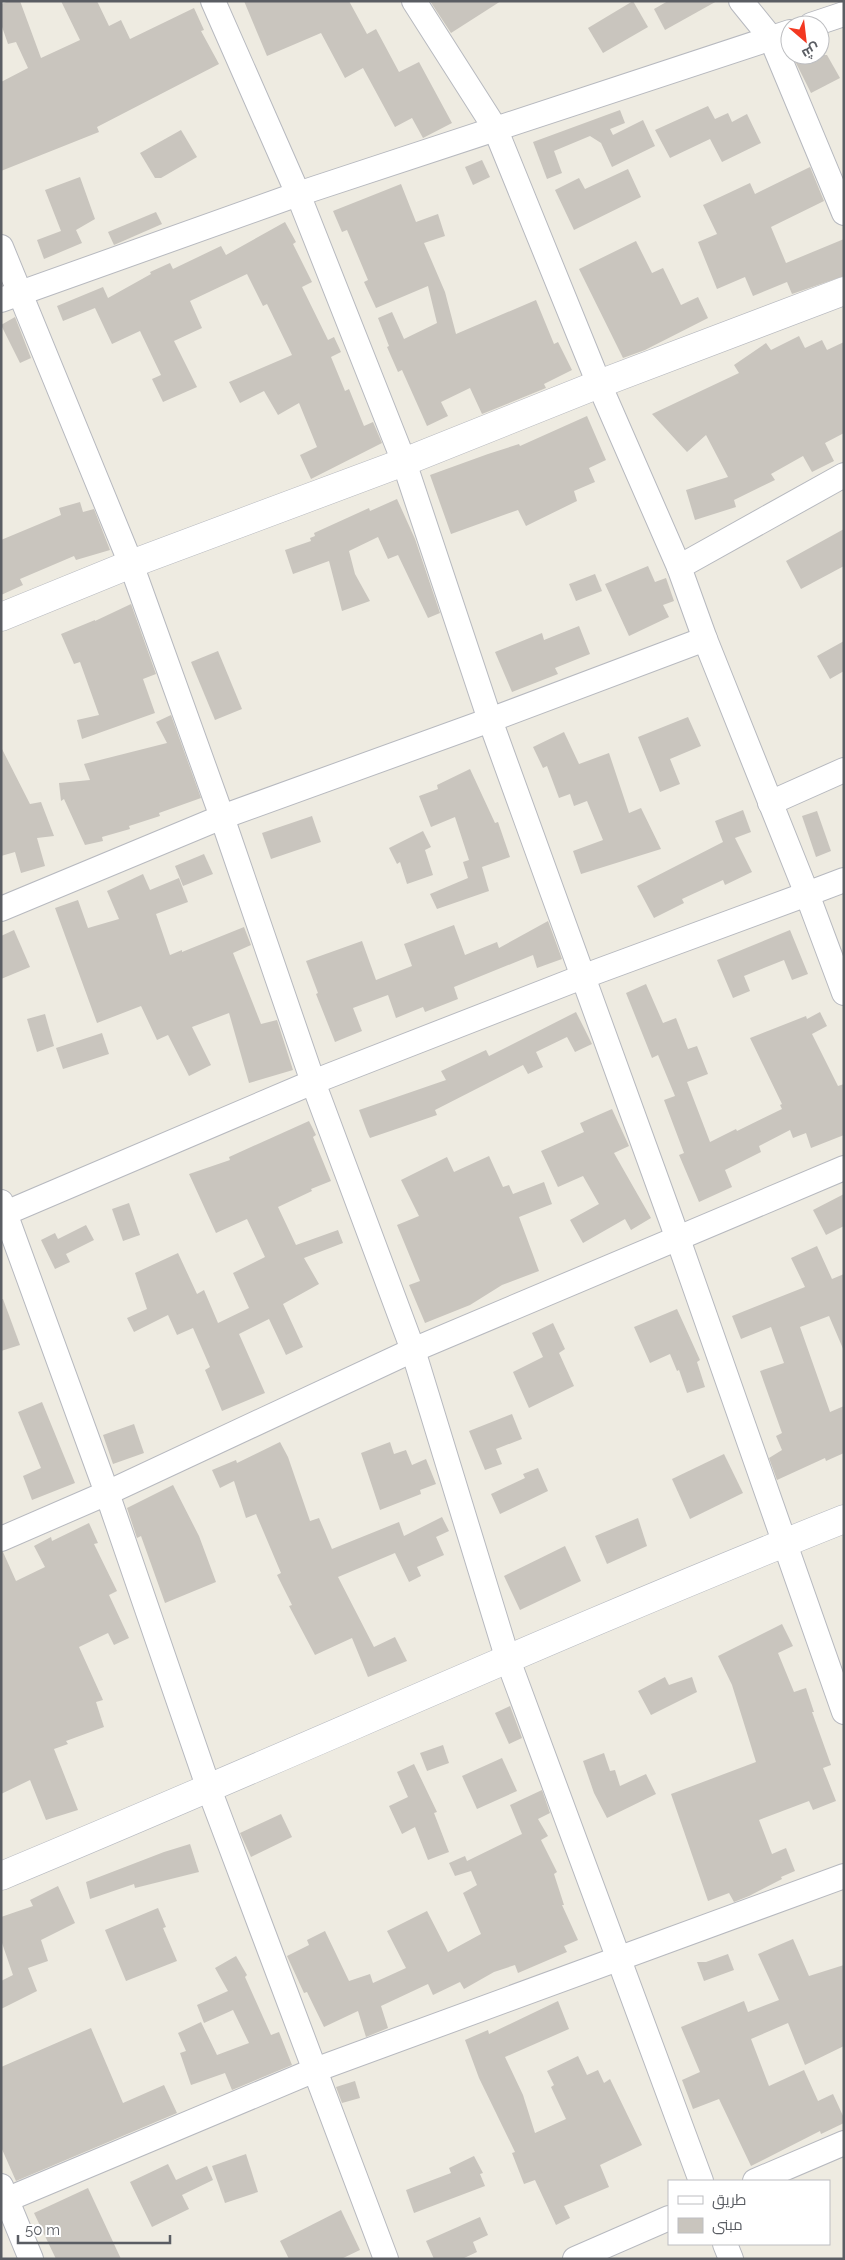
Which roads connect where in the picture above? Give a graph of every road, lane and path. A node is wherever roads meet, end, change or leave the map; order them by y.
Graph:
1 (213, 1) edge
2 (414, 1) edge
3 (741, 1) edge
4 (844, 14) edge
5 (830, 19) edge
6 (780, 35) edge
7 (791, 65) edge
8 (495, 128) junction
9 (298, 194) junction
10 (844, 213) edge
11 (1, 247) edge
12 (844, 291) edge
13 (11, 296) edge
14 (598, 384) junction
15 (404, 462) junction
16 (844, 475) edge
17 (131, 564) junction
18 (679, 567) junction
19 (1, 617) edge
20 (704, 639) junction
21 (490, 720) junction
22 (844, 770) edge
23 (770, 803) junction
24 (222, 817) junction
25 (844, 880) edge
26 (807, 894) junction
27 (1, 909) edge
28 (582, 977) junction
29 (844, 993) edge
30 (313, 1082) junction
31 (844, 1168) edge
32 (3, 1210) edge
33 (678, 1239) junction
34 (413, 1350) junction
35 (107, 1493) junction
36 (844, 1519) edge
37 (1, 1539) edge
38 (783, 1544) junction
39 (508, 1660) junction
40 (844, 1712) edge
41 (210, 1789) junction
42 (1, 1876) edge
43 (844, 1876) edge
44 (618, 1960) junction
45 (315, 2070) junction
46 (844, 2144) edge
47 (701, 2180) edge
48 (757, 2180) edge
49 (3, 2196) edge
50 (668, 2218) edge
51 (725, 2245) edge
52 (31, 2259) edge
53 (386, 2259) edge
54 (575, 2259) edge
55 (731, 2259) edge

1 - 9 street
2 - 8 street
3 - 6 street
4 - 5 street
6 - 8 street
7 - 10 street
8 - 9 street
8 - 14 street
9 - 13 street
9 - 15 street
11 - 13 street
12 - 14 main road
13 - 17 street
14 - 15 main road
14 - 18 street
15 - 17 main road
15 - 21 street
16 - 18 street
17 - 19 main road
17 - 24 street
18 - 20 street
20 - 21 street
20 - 23 street
21 - 24 street
21 - 28 street
22 - 23 street
23 - 26 street
24 - 27 street
24 - 30 street
25 - 26 street
26 - 28 street
26 - 29 street
28 - 30 street
28 - 33 street
30 - 32 street
30 - 34 street
31 - 33 street
32 - 35 street
33 - 34 street
33 - 38 street
34 - 35 street
34 - 39 street
35 - 37 street
35 - 41 street
36 - 38 main road
38 - 39 main road
38 - 40 street
39 - 41 main road
39 - 44 street
41 - 42 main road
41 - 45 street
43 - 44 street
44 - 45 street
44 - 47 street
45 - 49 street
45 - 53 street
46 - 48 street
49 - 52 street
50 - 54 street
51 - 55 street

